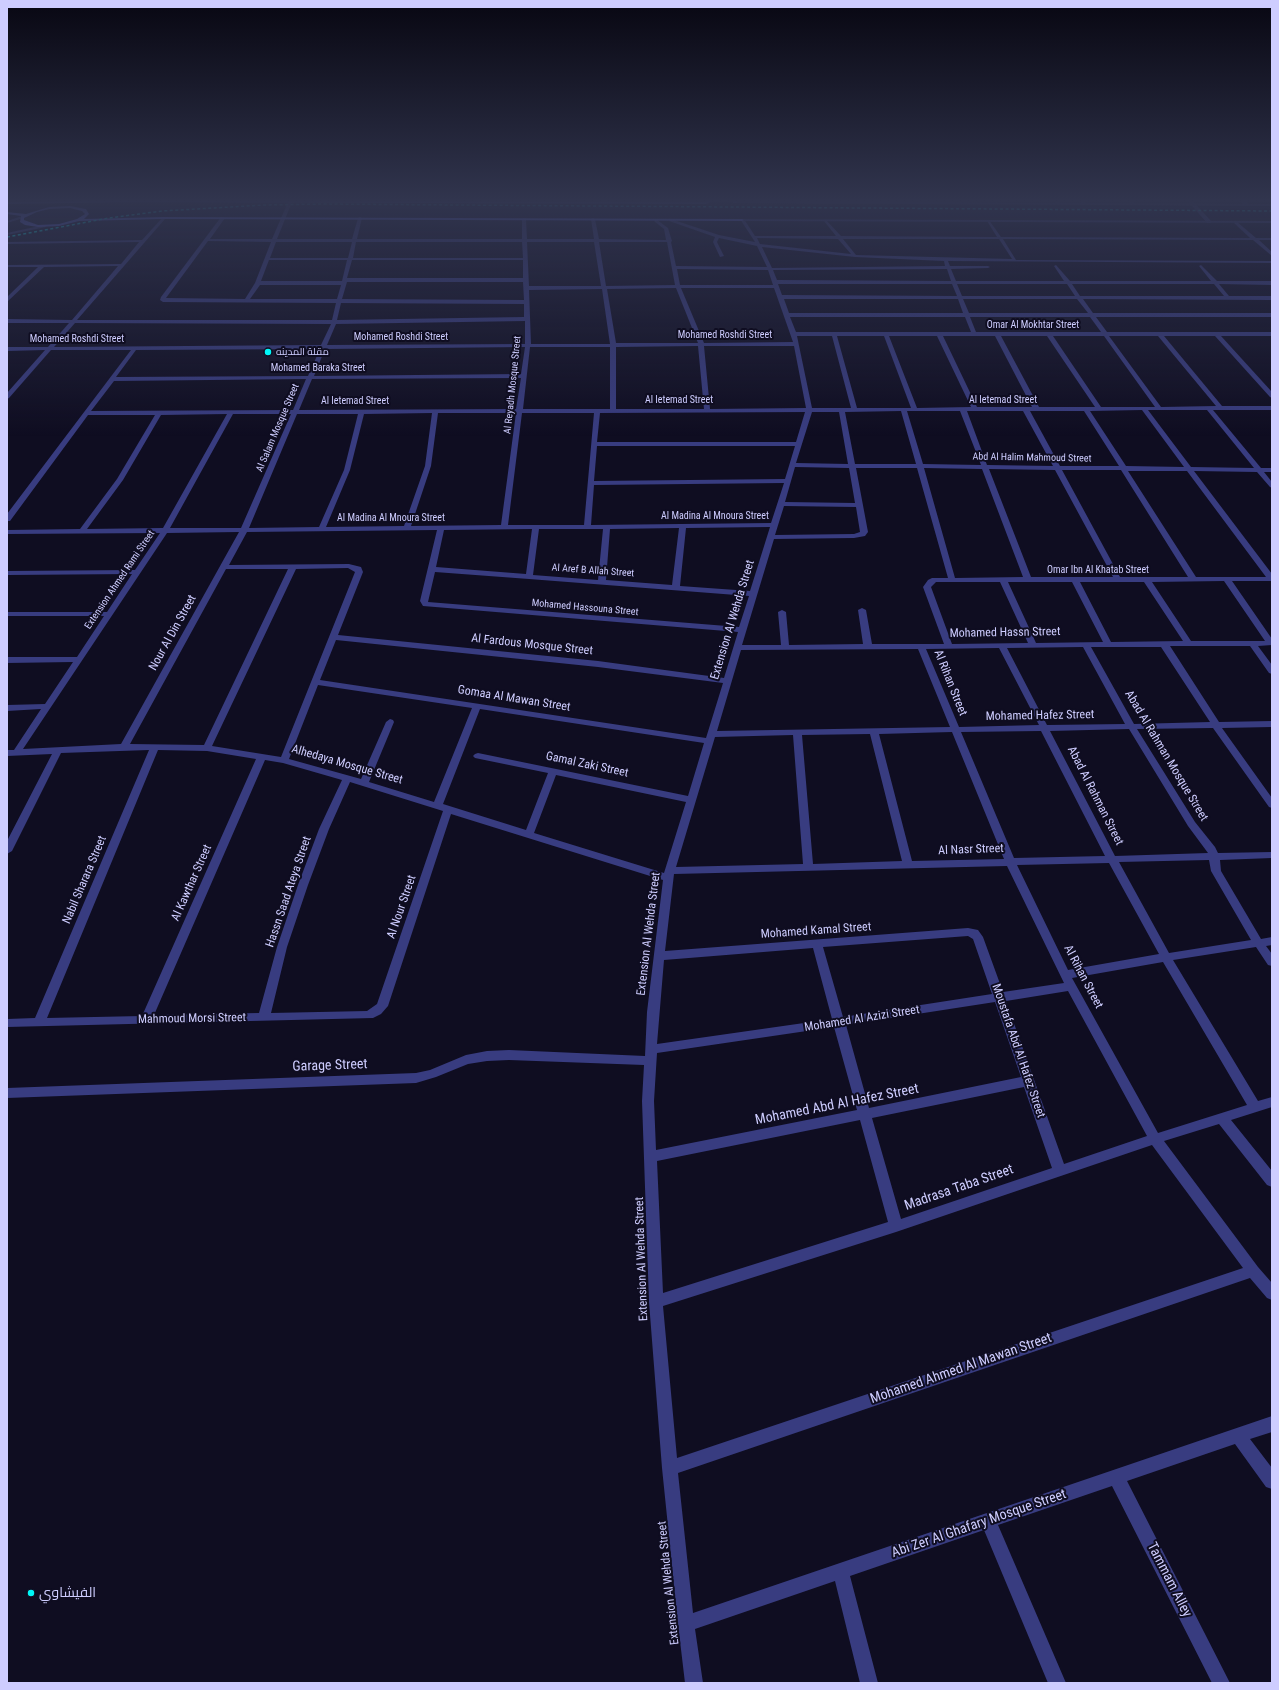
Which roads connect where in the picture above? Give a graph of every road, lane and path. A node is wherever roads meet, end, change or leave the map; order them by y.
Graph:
1 (30, 278) edge
2 (111, 278) edge
3 (178, 278) edge
4 (260, 278) edge
5 (345, 278) edge
6 (602, 278) edge
7 (676, 278) edge
8 (774, 278) edge
9 (952, 278) edge
10 (1064, 278) edge
11 (1211, 278) edge
12 (526, 280) joint
13 (344, 281) junction
14 (258, 283) junction
15 (954, 283) junction
16 (1068, 283) junction
17 (1215, 283) junction
18 (1272, 283) edge
19 (776, 284) junction
20 (678, 287) junction
21 (526, 288) junction
22 (604, 288) junction
23 (781, 297) junction
24 (960, 298) junction
25 (1078, 298) junction
26 (1228, 298) junction
27 (1272, 298) edge
28 (7, 300) edge
29 (246, 301) junction
30 (340, 301) junction
31 (527, 302) junction
32 (787, 315) junction
33 (966, 315) junction
34 (1091, 315) junction
35 (1272, 315) edge
36 (527, 319) junction
37 (7, 321) edge
38 (73, 321) junction
39 (334, 322) junction
40 (834, 334) junction
41 (886, 334) junction
42 (939, 334) junction
43 (974, 334) junction
44 (997, 334) junction
45 (1050, 334) junction
46 (1104, 334) junction
47 (1160, 334) junction
48 (1217, 334) junction
49 (1272, 335) edge
50 (795, 339) junction
51 (701, 343) junction
52 (613, 344) junction
53 (528, 345) junction
54 (323, 346) junction
55 (49, 348) junction
56 (135, 348) junction
57 (7, 349) edge
58 (524, 376) junction
59 (310, 378) junction
60 (112, 379) junction
61 (1272, 396) edge
62 (7, 397) edge
63 (707, 409) junction
64 (1086, 409) junction
65 (1099, 409) junction
66 (1144, 409) junction
67 (1160, 409) junction
68 (1209, 409) junction
69 (1221, 409) junction
70 (520, 410) junction
71 (596, 410) junction
72 (613, 410) junction
73 (809, 410) junction
74 (842, 410) junction
75 (855, 410) junction
76 (904, 410) junction
77 (915, 410) junction
78 (963, 410) junction
79 (975, 410) junction
80 (1026, 410) junction
81 (1038, 410) junction
82 (1271, 410) edge
83 (362, 411) junction
84 (435, 411) junction
85 (159, 412) junction
86 (231, 412) junction
87 (295, 412) junction
88 (86, 413) junction
89 (594, 444) junction
90 (799, 444) junction
91 (792, 466) junction
92 (852, 466) junction
93 (920, 467) junction
94 (985, 467) junction
95 (1057, 468) junction
96 (1123, 468) junction
97 (1189, 469) junction
98 (1259, 470) junction
99 (1272, 470) edge
100 (788, 481) junction
101 (590, 483) junction
102 (1272, 486) edge
103 (781, 504) junction
104 (860, 505) junction
105 (7, 520) edge
106 (774, 525) junction
107 (607, 526) junction
108 (683, 526) junction
109 (504, 527) junction
110 (536, 527) junction
111 (587, 527) junction
112 (322, 528) junction
113 (407, 528) junction
114 (441, 528) junction
115 (244, 530) junction
116 (82, 531) junction
117 (165, 531) junction
118 (7, 532) edge
119 (771, 537) junction
120 (224, 566) junction
121 (293, 566) junction
122 (431, 569) junction
123 (137, 572) junction
124 (7, 573) edge
125 (529, 576) junction
126 (1193, 579) junction
127 (1226, 579) junction
128 (1272, 579) edge
129 (952, 580) junction
130 (1003, 580) junction
131 (1028, 580) junction
132 (1074, 580) junction
133 (1118, 580) junction
134 (1146, 580) junction
135 (602, 582) junction
136 (676, 588) junction
137 (754, 594) junction
138 (862, 610) dead end
139 (782, 612) dead end
140 (7, 614) edge
141 (109, 614) junction
142 (743, 630) junction
143 (333, 637) junction
144 (1252, 643) junction
145 (1271, 643) edge
146 (1108, 644) junction
147 (1164, 644) junction
148 (1189, 644) junction
149 (1033, 645) junction
150 (1086, 645) junction
151 (921, 646) junction
152 (949, 646) junction
153 (1002, 646) junction
154 (785, 647) junction
155 (868, 647) junction
156 (738, 648) junction
157 (80, 659) junction
158 (7, 660) edge
159 (1272, 671) edge
160 (728, 681) junction
161 (315, 682) junction
162 (48, 706) junction
163 (477, 706) junction
164 (7, 708) edge
165 (390, 722) dead end
166 (1272, 724) edge
167 (1216, 725) junction
168 (1131, 726) junction
169 (1045, 727) junction
170 (955, 729) junction
171 (874, 731) junction
172 (797, 732) junction
173 (711, 737) junction
174 (124, 747) junction
175 (155, 747) junction
176 (207, 748) junction
177 (58, 750) junction
178 (17, 752) junction
179 (7, 753) edge
180 (262, 756) junction
181 (478, 756) dead end
182 (284, 760) junction
183 (553, 772) junction
184 (347, 778) junction
185 (364, 783) junction
186 (691, 800) junction
187 (1272, 805) edge
188 (437, 806) junction
189 (448, 809) junction
190 (529, 834) junction
191 (7, 851) edge
192 (1272, 855) edge
193 (1214, 856) junction
194 (1112, 859) junction
195 (1010, 862) junction
196 (908, 864) junction
197 (808, 867) junction
198 (669, 874) junction
199 (974, 933) joint
200 (1272, 941) edge
201 (1258, 942) junction
202 (817, 944) junction
203 (659, 956) junction
204 (1166, 957) junction
205 (1272, 962) edge
206 (1065, 974) junction
207 (1072, 986) junction
208 (999, 997) junction
209 (377, 1011) joint
210 (264, 1017) junction
211 (146, 1020) junction
212 (39, 1022) junction
213 (839, 1022) junction
214 (7, 1023) edge
215 (652, 1049) junction
216 (651, 1061) junction
217 (1028, 1081) junction
218 (7, 1093) edge
219 (1272, 1102) edge
220 (1255, 1108) junction
221 (865, 1114) junction
222 (1222, 1118) junction
223 (1155, 1139) junction
224 (651, 1157) junction
225 (1060, 1171) junction
226 (1272, 1181) edge
227 (896, 1226) junction
228 (1253, 1271) junction
229 (1269, 1286) edge
230 (656, 1302) junction
231 (1272, 1424) edge
232 (1238, 1436) junction
233 (670, 1468) junction
234 (1116, 1477) junction
235 (1272, 1481) edge
236 (988, 1522) junction
237 (841, 1571) junction
238 (686, 1624) junction
239 (694, 1683) edge
240 (870, 1683) edge
241 (1057, 1683) edge
242 (1222, 1683) edge

1 - 28 street
2 - 38 street
3 - 29 street
4 - 14 street
5 - 13 street, Al Salam Mosque Street
6 - 22 street
7 - 20 street
8 - 19 street, Extension Al Wehda Street
9 - 15 street
10 - 16 street
11 - 17 street
12 - 13 street
12 - 21 street, Al Reyadh Mosque Street
13 - 14 street
13 - 30 street, Al Salam Mosque Street
14 - 29 street
15 - 16 street
15 - 19 street
15 - 24 street
16 - 17 street
16 - 25 street
17 - 18 street
17 - 26 street
19 - 20 street
19 - 23 street, Extension Al Wehda Street
20 - 22 street
20 - 51 street
21 - 22 street
21 - 31 street, Al Reyadh Mosque Street
22 - 52 street
23 - 24 street
23 - 32 street, Extension Al Wehda Street
24 - 25 street
24 - 33 street
25 - 26 street
25 - 34 street
26 - 27 street
29 - 30 street
30 - 31 street
30 - 39 street, Al Salam Mosque Street
31 - 36 street, Al Reyadh Mosque Street
32 - 33 street
32 - 50 street, Extension Al Wehda Street
33 - 34 street
33 - 43 street
34 - 35 street
34 - 46 street
36 - 39 street
36 - 53 street, Al Reyadh Mosque Street
37 - 38 street
38 - 39 street
38 - 55 street
39 - 54 street, Al Salam Mosque Street
40 - 41 street, Omar Al Mokhtar Street
40 - 50 street, Omar Al Mokhtar Street
40 - 75 street
41 - 42 street, Omar Al Mokhtar Street
41 - 77 street
42 - 43 street, Omar Al Mokhtar Street
42 - 79 street
43 - 44 street, Omar Al Mokhtar Street
44 - 45 street, Omar Al Mokhtar Street
44 - 81 street
45 - 46 street, Omar Al Mokhtar Street
45 - 65 street
46 - 47 street, Omar Al Mokhtar Street
46 - 67 street
47 - 48 street, Omar Al Mokhtar Street
47 - 69 street
48 - 49 street, Omar Al Mokhtar Street
48 - 61 street
50 - 51 street, Mohamed Roshdi Street
50 - 73 street, Extension Al Wehda Street
51 - 52 street, Mohamed Roshdi Street
51 - 63 street
52 - 53 street, Mohamed Roshdi Street
52 - 72 street
53 - 54 street, Mohamed Roshdi Street
53 - 58 street, Al Reyadh Mosque Street
54 - 56 street, Mohamed Roshdi Street
54 - 59 street, Al Salam Mosque Street
55 - 56 street, Mohamed Roshdi Street
55 - 57 street, Mohamed Roshdi Street
55 - 62 street
56 - 60 street
58 - 59 street, Mohamed Baraka Street
58 - 70 street, Al Reyadh Mosque Street
59 - 60 street, Mohamed Baraka Street
59 - 87 street, Al Salam Mosque Street
60 - 88 street
63 - 72 street, Al Ietemad Street
63 - 73 street, Al Ietemad Street
64 - 65 street, Al Ietemad Street
64 - 81 street, Al Ietemad Street
64 - 96 street
65 - 66 street, Al Ietemad Street
66 - 67 street, Al Ietemad Street
66 - 97 street
67 - 68 street, Al Ietemad Street
68 - 69 street, Al Ietemad Street
68 - 98 street
69 - 82 street, Al Ietemad Street
70 - 71 street, Al Ietemad Street
70 - 84 street, Al Ietemad Street
70 - 109 street, Al Reyadh Mosque Street
71 - 72 street, Al Ietemad Street
71 - 89 street
73 - 74 street, Al Ietemad Street
73 - 90 street, Extension Al Wehda Street
74 - 75 street, Al Ietemad Street
74 - 92 street
75 - 76 street, Al Ietemad Street
76 - 77 street, Al Ietemad Street
76 - 93 street
77 - 78 street, Al Ietemad Street
78 - 79 street, Al Ietemad Street
78 - 94 street
79 - 80 street, Al Ietemad Street
80 - 81 street, Al Ietemad Street
80 - 95 street
83 - 84 street, Al Ietemad Street
83 - 87 street, Al Ietemad Street
83 - 112 street
84 - 113 street
85 - 86 street, Al Ietemad Street
85 - 88 street, Al Ietemad Street
85 - 116 street
86 - 87 street, Al Ietemad Street
86 - 117 street, Extension Ahmed Rami Street
87 - 115 street, Al Salam Mosque Street
88 - 105 street
89 - 90 street
89 - 101 street
90 - 91 street, Extension Al Wehda Street
91 - 92 street, Abd Al Halim Mahmoud Street
91 - 100 street, Extension Al Wehda Street
92 - 93 street, Abd Al Halim Mahmoud Street
92 - 104 street
93 - 94 street, Abd Al Halim Mahmoud Street
93 - 129 street
94 - 95 street, Abd Al Halim Mahmoud Street
94 - 131 street
95 - 96 street, Abd Al Halim Mahmoud Street
95 - 133 street
96 - 97 street, Abd Al Halim Mahmoud Street
96 - 126 street
97 - 98 street, Abd Al Halim Mahmoud Street
97 - 128 street
98 - 99 street, Abd Al Halim Mahmoud Street
98 - 102 street
100 - 101 street
100 - 103 street, Extension Al Wehda Street
101 - 111 street
103 - 104 street
103 - 106 street, Extension Al Wehda Street
104 - 119 street
106 - 108 street, Al Madina Al Mnoura Street
106 - 119 street, Extension Al Wehda Street
107 - 108 street, Al Madina Al Mnoura Street
107 - 111 street, Al Madina Al Mnoura Street
107 - 135 street
108 - 136 street
109 - 110 street, Al Madina Al Mnoura Street
109 - 114 street, Al Madina Al Mnoura Street
110 - 111 street, Al Madina Al Mnoura Street
110 - 125 street
112 - 113 street, Al Madina Al Mnoura Street
112 - 115 street, Al Madina Al Mnoura Street
113 - 114 street, Al Madina Al Mnoura Street
114 - 122 street
115 - 117 street, Al Madina Al Mnoura Street
115 - 120 street, Nour Al Din Street
116 - 117 street, Al Madina Al Mnoura Street
116 - 118 street, Al Madina Al Mnoura Street
117 - 123 street, Extension Ahmed Rami Street
119 - 137 street, Extension Al Wehda Street
120 - 121 street
120 - 174 street, Nour Al Din Street
121 - 143 street
121 - 176 street
122 - 125 street, Al Aref B Allah Street
122 - 142 street, Mohamed Hassouna Street
123 - 124 street
123 - 141 street, Extension Ahmed Rami Street
125 - 135 street, Al Aref B Allah Street
126 - 127 street, Omar Ibn Al Khatab Street
126 - 134 street, Omar Ibn Al Khatab Street
127 - 128 street, Omar Ibn Al Khatab Street
127 - 145 street
129 - 130 street, Omar Ibn Al Khatab Street
129 - 152 street, Omar Ibn Al Khatab Street
130 - 131 street, Omar Ibn Al Khatab Street
130 - 149 street
131 - 132 street, Omar Ibn Al Khatab Street
132 - 133 street, Omar Ibn Al Khatab Street
132 - 146 street
133 - 134 street, Omar Ibn Al Khatab Street
134 - 148 street
135 - 136 street, Al Aref B Allah Street
136 - 137 street, Al Aref B Allah Street
137 - 142 street, Extension Al Wehda Street
138 - 155 street
139 - 154 street
140 - 141 street
141 - 157 street, Extension Ahmed Rami Street
142 - 156 street, Extension Al Wehda Street
143 - 160 street, Al Fardous Mosque Street
143 - 161 street
144 - 145 street, Mohamed Hassn Street
144 - 148 street, Mohamed Hassn Street
144 - 159 street
146 - 147 street, Mohamed Hassn Street
146 - 150 street, Mohamed Hassn Street
147 - 148 street, Mohamed Hassn Street
147 - 167 street
149 - 150 street, Mohamed Hassn Street
149 - 153 street, Mohamed Hassn Street
150 - 168 street, Abad Al Rahman Mosque Street
151 - 152 street, Mohamed Hassn Street
151 - 155 street, Mohamed Hassn Street
151 - 170 street, Al Rihan Street
152 - 153 street, Mohamed Hassn Street
153 - 169 street, Abad Al Rahman Street
154 - 155 street, Mohamed Hassn Street
154 - 156 street, Mohamed Hassn Street
156 - 160 street, Extension Al Wehda Street
157 - 158 street
157 - 162 street, Extension Ahmed Rami Street
160 - 173 street, Extension Al Wehda Street
161 - 163 street, Gomaa Al Mawan Street
161 - 182 street
162 - 164 street
162 - 178 street, Extension Ahmed Rami Street
163 - 173 street, Gomaa Al Mawan Street
163 - 188 street
165 - 185 street
166 - 167 street, Mohamed Hafez Street
167 - 168 street, Mohamed Hafez Street
167 - 187 street
168 - 169 street, Mohamed Hafez Street
168 - 193 street, Abad Al Rahman Mosque Street
169 - 170 street, Mohamed Hafez Street
169 - 194 street, Abad Al Rahman Street
170 - 171 street, Mohamed Hafez Street
170 - 195 street, Al Rihan Street
171 - 172 street, Mohamed Hafez Street
171 - 196 street
172 - 173 street, Mohamed Hafez Street
172 - 197 street
173 - 186 street, Extension Al Wehda Street
174 - 175 street, Alhedaya Mosque Street
174 - 177 street, Alhedaya Mosque Street
175 - 176 street, Alhedaya Mosque Street
175 - 212 street, Nabil Sharara Street
176 - 180 street, Alhedaya Mosque Street
177 - 178 street, Alhedaya Mosque Street
177 - 191 street
178 - 179 street, Alhedaya Mosque Street
180 - 182 street, Alhedaya Mosque Street
180 - 211 street, Al Kawthar Street
181 - 183 street, Gamal Zaki Street
182 - 184 street, Alhedaya Mosque Street
183 - 186 street, Gamal Zaki Street
183 - 190 street
184 - 185 street, Alhedaya Mosque Street
184 - 210 street, Hassn Saad Ateya Street
185 - 188 street, Alhedaya Mosque Street
186 - 198 street, Extension Al Wehda Street
188 - 189 street, Alhedaya Mosque Street
189 - 190 street, Alhedaya Mosque Street
189 - 209 street, Al Nour Street
190 - 198 street, Alhedaya Mosque Street
192 - 193 street, Al Nasr Street
193 - 194 street, Al Nasr Street
193 - 201 street, Abad Al Rahman Mosque Street
194 - 195 street, Al Nasr Street
194 - 204 street, Abad Al Rahman Street
195 - 196 street, Al Nasr Street
195 - 206 street, Al Rihan Street
196 - 197 street, Al Nasr Street
197 - 198 street, Al Nasr Street
198 - 203 street, Extension Al Wehda Street
199 - 202 street, Mohamed Kamal Street
199 - 208 street, Moustafa Abd Al Hafez Street
200 - 201 street
201 - 204 street
201 - 205 street, Abad Al Rahman Mosque Street
202 - 203 street, Mohamed Kamal Street
202 - 213 street
203 - 215 street, Extension Al Wehda Street
204 - 206 street
204 - 220 street, Abad Al Rahman Street
206 - 207 street, Al Rihan Street
207 - 208 street, Mohamed Al Azizi Street
207 - 223 street, Al Rihan Street
208 - 213 street, Mohamed Al Azizi Street
208 - 217 street, Moustafa Abd Al Hafez Street
209 - 210 street, Mahmoud Morsi Street
210 - 211 street, Mahmoud Morsi Street
211 - 212 street, Mahmoud Morsi Street
212 - 214 street, Mahmoud Morsi Street
213 - 215 street, Mohamed Al Azizi Street
213 - 221 street
215 - 216 street, Extension Al Wehda Street
216 - 218 street, Garage Street
216 - 224 street, Extension Al Wehda Street
217 - 221 street, Mohamed Abd Al Hafez Street
217 - 225 street, Moustafa Abd Al Hafez Street
219 - 220 street, Madrasa Taba Street
220 - 222 street, Madrasa Taba Street
221 - 224 street, Mohamed Abd Al Hafez Street
221 - 227 street
222 - 223 street, Madrasa Taba Street
222 - 226 street
223 - 225 street, Madrasa Taba Street
223 - 228 street, Al Rihan Street
224 - 230 street, Extension Al Wehda Street
225 - 227 street, Madrasa Taba Street
227 - 230 street, Madrasa Taba Street
228 - 229 street, Al Rihan Street
228 - 233 street, Mohamed Ahmed Al Mawan Street
230 - 233 street, Extension Al Wehda Street
231 - 232 street, Abi Zer Al Ghafary Mosque Street
232 - 234 street, Abi Zer Al Ghafary Mosque Street
232 - 235 street
233 - 238 street, Extension Al Wehda Street
234 - 236 street, Abi Zer Al Ghafary Mosque Street
234 - 242 street, Tammam Alley
236 - 237 street, Abi Zer Al Ghafary Mosque Street
236 - 241 street
237 - 238 street, Abi Zer Al Ghafary Mosque Street
237 - 240 street
238 - 239 street, Extension Al Wehda Street

